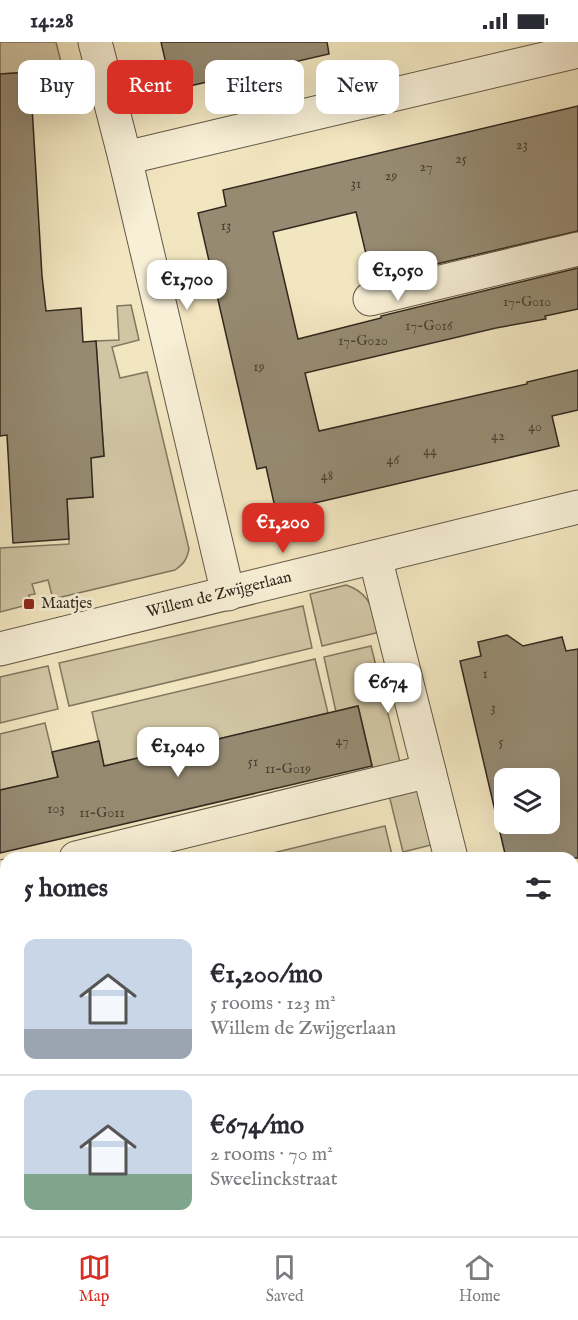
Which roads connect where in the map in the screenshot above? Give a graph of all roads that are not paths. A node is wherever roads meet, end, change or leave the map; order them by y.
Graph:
1 (95, 42) edge
2 (578, 51) edge
3 (125, 158) junction
4 (578, 249) edge
5 (370, 299) dead end
6 (578, 507) edge
7 (375, 557) junction
8 (228, 594) junction
9 (0, 649) edge
10 (429, 771) junction
11 (100, 852) edge
12 (449, 852) edge

1 - 3 street
2 - 3 street
3 - 8 street
4 - 5 street
6 - 7 street, Willem de Zwijgerlaan
7 - 8 street, Willem de Zwijgerlaan
7 - 10 street
8 - 9 street, Willem de Zwijgerlaan
10 - 11 street
10 - 12 street

